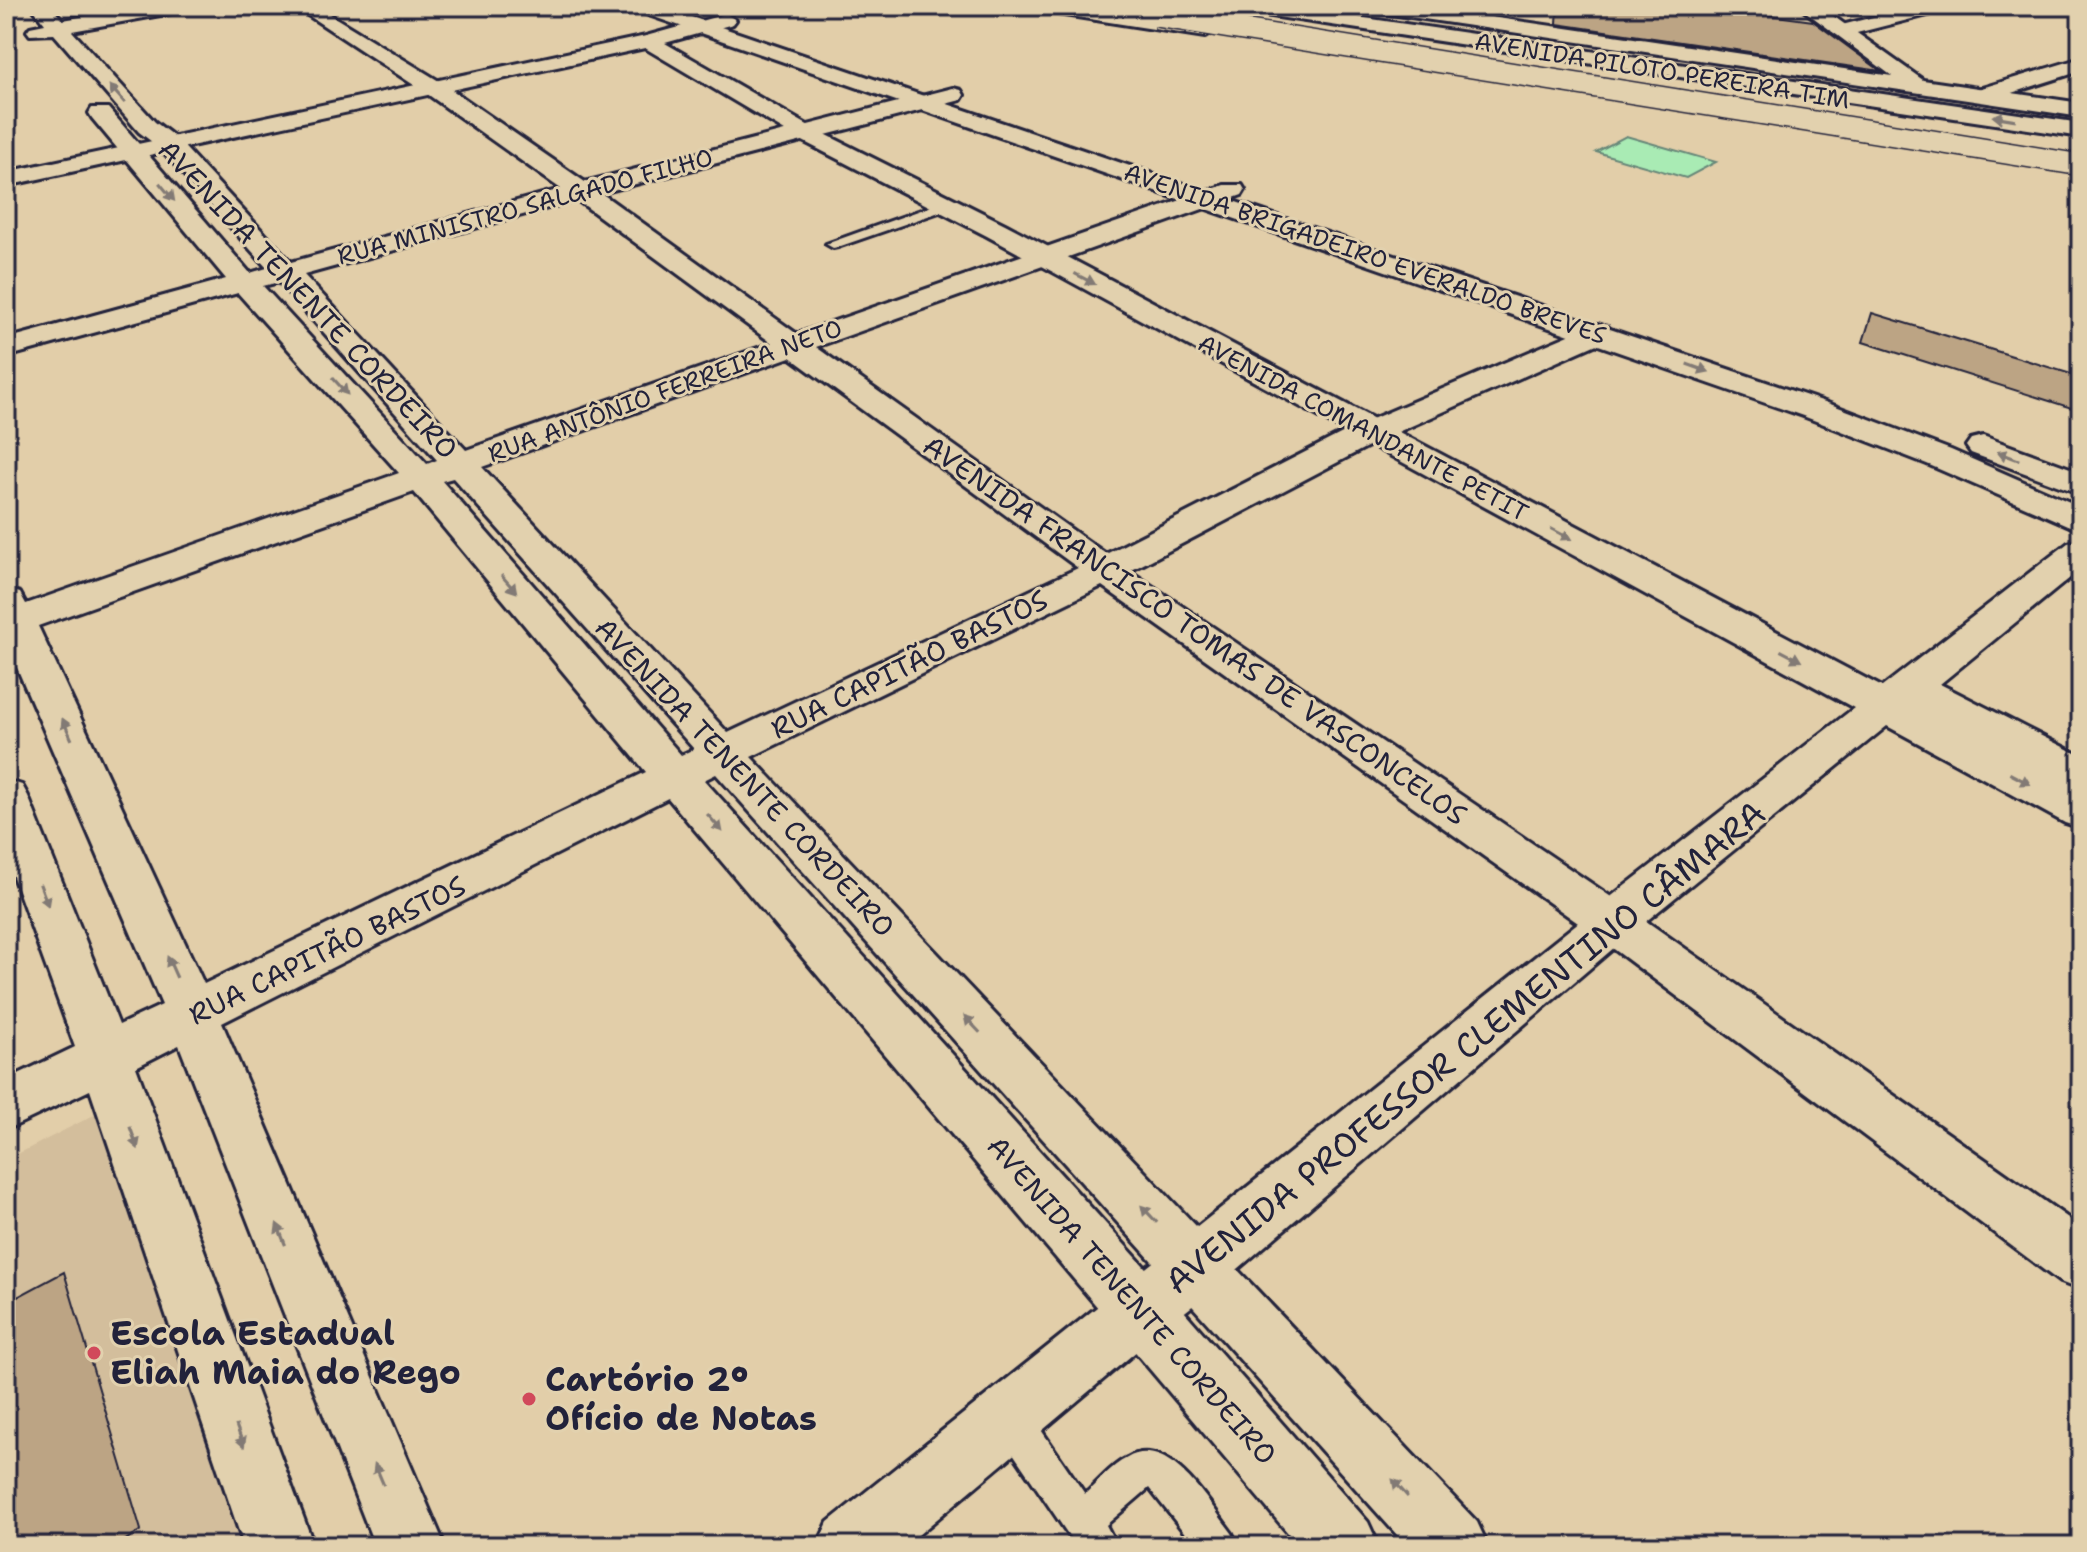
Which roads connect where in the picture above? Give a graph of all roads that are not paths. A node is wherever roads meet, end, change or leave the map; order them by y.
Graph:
1 (177, 6) edge
2 (303, 6) edge
3 (641, 6) edge
4 (685, 6) edge
5 (1045, 6) edge
6 (1093, 6) edge
7 (1245, 6) edge
8 (1377, 6) edge
9 (1807, 6) edge
10 (1940, 6) edge
11 (1159, 10) edge
12 (32, 14) edge
13 (715, 23) junction
14 (1841, 31) junction
15 (659, 39) junction
16 (1884, 61) junction
17 (2081, 64) edge
18 (1837, 74) junction
19 (1777, 83) junction
20 (431, 86) junction
21 (1921, 86) junction
22 (953, 95) junction
23 (1983, 95) junction
24 (1882, 99) junction
25 (923, 102) junction
26 (2081, 110) edge
27 (1771, 119) junction
28 (817, 128) junction
29 (2081, 130) edge
30 (1872, 135) junction
31 (150, 147) junction
32 (2081, 151) edge
33 (2081, 167) edge
34 (6, 179) edge
35 (581, 191) junction
36 (1219, 195) junction
37 (946, 205) junction
38 (833, 244) dead end
39 (1058, 252) junction
40 (265, 278) junction
41 (1598, 333) junction
42 (794, 344) junction
43 (6, 348) edge
44 (1906, 417) dead end
45 (1385, 425) junction
46 (1963, 438) dead end
47 (439, 472) junction
48 (2081, 484) edge
49 (2081, 520) edge
50 (2081, 551) edge
51 (1104, 570) junction
52 (9, 615) edge
53 (1829, 643) dead end
54 (1895, 689) junction
55 (722, 753) junction
56 (2081, 775) edge
57 (675, 777) junction
58 (6, 796) edge
59 (2081, 812) edge
60 (1612, 922) junction
61 (193, 1016) junction
62 (106, 1059) junction
63 (6, 1106) edge
64 (2081, 1262) edge
65 (1197, 1266) junction
66 (1141, 1308) junction
67 (1009, 1416) junction
68 (1089, 1534) edge
69 (279, 1546) edge
70 (410, 1546) edge
71 (852, 1546) edge
72 (1219, 1546) edge
73 (1344, 1546) edge
74 (1453, 1546) edge

1 - 12 main road
2 - 20 main road, AVENIDA FRANCISCO TOMAS DE VASCONCELOS
3 - 13 main road, AVENIDA BRIGADEIRO EVERALDO BREVES
4 - 13 main road, AVENIDA BRIGADEIRO EVERALDO BREVES
5 - 27 main road
6 - 11 main road, AVENIDA PILOTO PEREIRA TIM
7 - 19 main road
8 - 18 main road
9 - 14 main road
10 - 14 main road
11 - 32 main road, AVENIDA PILOTO PEREIRA TIM
11 - 33 main road, AVENIDA PILOTO PEREIRA TIM, bridge
12 - 31 main road, AVENIDA TENENTE CORDEIRO
13 - 15 main road
13 - 22 main road, AVENIDA BRIGADEIRO EVERALDO BREVES
13 - 25 main road, AVENIDA BRIGADEIRO EVERALDO BREVES
14 - 16 main road
15 - 20 main road
15 - 28 main road, AVENIDA COMANDANTE PETIT
16 - 18 main road
16 - 21 main road
17 - 23 main road
18 - 21 main road
19 - 24 main road
19 - 27 main road
20 - 31 main road
20 - 35 main road, AVENIDA FRANCISCO TOMAS DE VASCONCELOS
21 - 23 main road
22 - 25 main road, RUA MINISTRO SALGADO FILHO
22 - 36 main road, AVENIDA BRIGADEIRO EVERALDO BREVES
23 - 26 main road
29 -> 24 main road
24 - 30 main road
25 - 28 main road, RUA MINISTRO SALGADO FILHO
25 - 36 main road, AVENIDA BRIGADEIRO EVERALDO BREVES
27 - 30 main road
28 - 35 main road, RUA MINISTRO SALGADO FILHO
28 - 37 main road, AVENIDA COMANDANTE PETIT
28 - 39 main road, AVENIDA COMANDANTE PETIT
30 - 33 main road
31 - 34 main road
31 - 40 main road, AVENIDA TENENTE CORDEIRO
35 - 40 main road, RUA MINISTRO SALGADO FILHO
35 - 42 main road, AVENIDA FRANCISCO TOMAS DE VASCONCELOS
36 - 39 main road, RUA ANTÔNIO FERREIRA NETO
36 - 41 main road, AVENIDA BRIGADEIRO EVERALDO BREVES
36 - 44 main road, AVENIDA BRIGADEIRO EVERALDO BREVES
37 - 38 lane
37 - 39 main road, AVENIDA COMANDANTE PETIT
39 - 42 main road, RUA ANTÔNIO FERREIRA NETO
39 - 45 main road, AVENIDA COMANDANTE PETIT
40 - 43 main road, RUA MINISTRO SALGADO FILHO
40 - 47 main road, AVENIDA TENENTE CORDEIRO
41 - 45 main road, RUA CAPITÃO BASTOS
41 -> 49 main road, AVENIDA BRIGADEIRO EVERALDO BREVES
42 - 47 main road, RUA ANTÔNIO FERREIRA NETO
42 - 51 main road, AVENIDA FRANCISCO TOMAS DE VASCONCELOS
45 - 51 main road, RUA CAPITÃO BASTOS
45 - 53 main road, AVENIDA COMANDANTE PETIT
45 -> 54 main road, AVENIDA COMANDANTE PETIT
48 -> 46 main road
47 - 52 main road, RUA ANTÔNIO FERREIRA NETO
47 - 55 main road, AVENIDA TENENTE CORDEIRO
47 -> 57 main road, AVENIDA TENENTE CORDEIRO
50 - 54 main road, AVENIDA PROFESSOR CLEMENTINO CÂMARA
51 - 55 main road, RUA CAPITÃO BASTOS
51 - 60 main road, AVENIDA FRANCISCO TOMAS DE VASCONCELOS
61 -> 52 main road
54 - 56 main road, AVENIDA COMANDANTE PETIT
54 -> 59 main road, AVENIDA COMANDANTE PETIT
54 - 60 main road, AVENIDA PROFESSOR CLEMENTINO CÂMARA
55 - 57 main road, RUA CAPITÃO BASTOS
65 -> 55 main road, AVENIDA TENENTE CORDEIRO
57 - 61 main road, RUA CAPITÃO BASTOS
57 -> 66 main road, AVENIDA TENENTE CORDEIRO
58 -> 62 main road
60 - 64 main road, AVENIDA FRANCISCO TOMAS DE VASCONCELOS
60 - 65 main road, AVENIDA PROFESSOR CLEMENTINO CÂMARA
61 - 62 main road, RUA CAPITÃO BASTOS
70 -> 61 main road
62 - 63 main road, RUA CAPITÃO BASTOS
62 -> 69 main road
65 - 66 main road, AVENIDA PROFESSOR CLEMENTINO CÂMARA
74 -> 65 main road, AVENIDA TENENTE CORDEIRO
66 - 67 main road, AVENIDA PROFESSOR CLEMENTINO CÂMARA
66 - 73 main road, AVENIDA TENENTE CORDEIRO
67 - 68 lane
67 - 71 main road, AVENIDA PROFESSOR CLEMENTINO CÂMARA
68 - 72 lane

